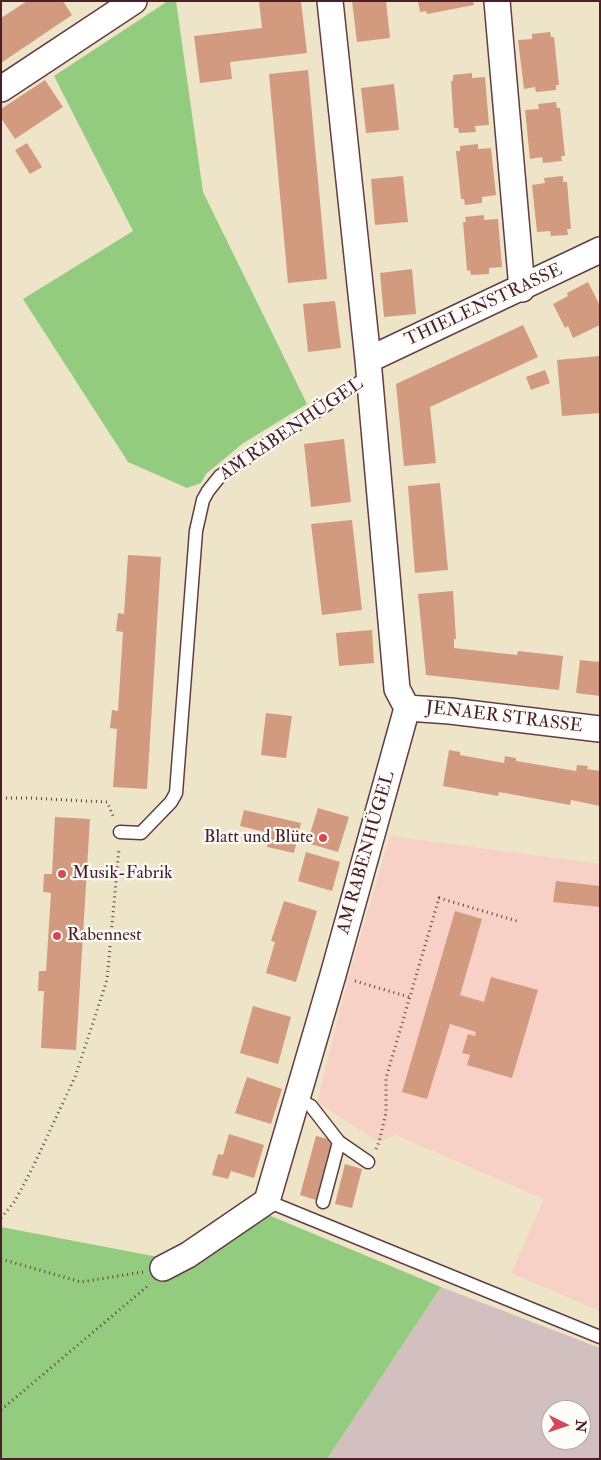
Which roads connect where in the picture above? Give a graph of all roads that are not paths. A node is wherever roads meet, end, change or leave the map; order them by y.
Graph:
1 (134, 1) edge
2 (330, 1) edge
3 (497, 1) edge
4 (1, 89) edge
5 (600, 250) edge
6 (522, 289) junction
7 (368, 368) junction
8 (407, 708) junction
9 (600, 729) edge
10 (120, 832) road end
11 (296, 1098) junction
12 (339, 1142) junction
13 (368, 1162) road end
14 (267, 1201) junction
15 (323, 1202) dead end
16 (163, 1268) road end
17 (600, 1338) edge

1 - 4 street
2 - 7 street, AM RABENHÜGEL
3 - 6 street
5 - 6 street, THIELENSTRASSE
6 - 7 street, THIELENSTRASSE
7 - 8 street, AM RABENHÜGEL
7 - 10 lane, AM RABENHÜGEL
8 - 9 street, JENAER STRASSE
8 - 11 street, AM RABENHÜGEL
11 - 12 lane
11 - 14 street, AM RABENHÜGEL
12 - 13 lane
12 - 15 lane
14 - 16 street
14 - 17 lane

